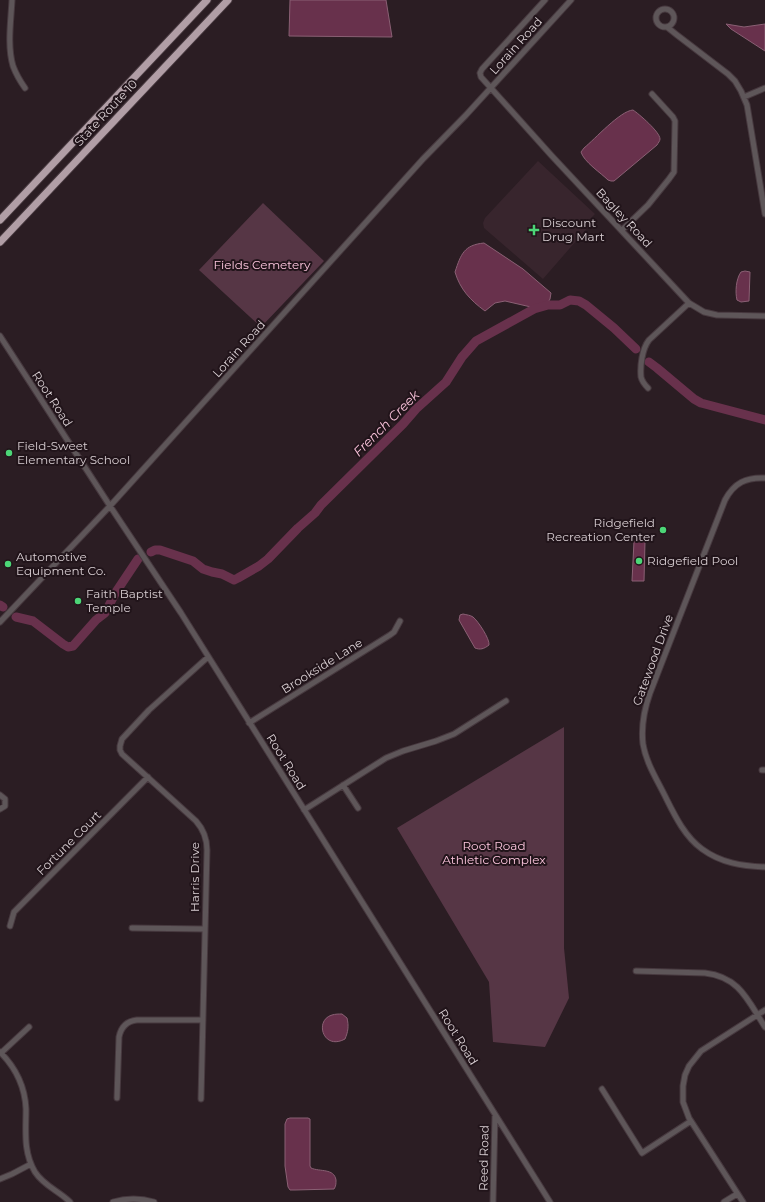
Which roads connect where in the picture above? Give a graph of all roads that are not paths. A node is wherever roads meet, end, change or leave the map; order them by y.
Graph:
1 (12, 0) edge
2 (207, 0) edge
3 (228, 0) edge
4 (545, 0) edge
5 (571, 0) edge
6 (667, 26) dead end
7 (25, 88) dead end
8 (491, 88) junction
9 (765, 88) edge
10 (652, 94) dead end
11 (744, 97) junction
12 (765, 214) edge
13 (0, 220) edge
14 (622, 230) junction
15 (0, 242) edge
16 (689, 303) junction
17 (765, 316) edge
18 (0, 336) edge
19 (648, 388) dead end
20 (765, 478) edge
21 (110, 506) junction
22 (400, 621) dead end
23 (0, 622) edge
24 (208, 657) junction
25 (506, 701) dead end
26 (249, 723) junction
27 (148, 778) junction
28 (343, 785) junction
29 (0, 795) edge
30 (358, 808) dead end
31 (0, 809) edge
32 (304, 810) junction
33 (765, 867) edge
34 (10, 926) dead end
35 (132, 928) dead end
36 (205, 929) junction
37 (636, 971) dead end
38 (765, 1010) edge
39 (757, 1015) junction
40 (203, 1020) junction
41 (29, 1026) dead end
42 (765, 1027) edge
43 (1, 1052) edge
44 (602, 1089) dead end
45 (117, 1098) dead end
46 (201, 1099) dead end
47 (495, 1115) junction
48 (691, 1121) junction
49 (31, 1164) junction
50 (0, 1179) edge
51 (737, 1194) junction
52 (70, 1202) edge
53 (113, 1202) edge
54 (154, 1202) edge
55 (493, 1202) edge
56 (550, 1202) edge
57 (724, 1202) edge
58 (743, 1202) edge

1 - 7 street
2 - 13 highway, State Route 10
3 - 15 highway, State Route 10
4 - 8 street, Lorain Road
5 - 8 street, Lorain Road
6 - 11 street
8 - 14 street, Bagley Road
8 - 21 street, Lorain Road
9 - 11 street
10 - 14 street
11 - 12 street
14 - 16 street, Bagley Road
16 - 17 street, Bagley Road
16 - 19 street
18 - 21 street, Root Road
20 - 33 street, Gatewood Drive
21 - 23 street, Lorain Road
21 - 24 street, Root Road
22 - 26 street, Brookside Lane
24 - 26 street, Root Road
24 - 27 street, Harris Drive
25 - 28 street
26 - 32 street, Root Road
27 - 34 street, Fortune Court
27 - 36 street, Harris Drive
28 - 30 street
28 - 32 street
29 - 31 street
32 - 47 street, Root Road
35 - 36 street
36 - 40 street, Harris Drive
37 - 39 street
38 - 39 street
39 - 42 street
39 - 48 street
40 - 45 street
40 - 46 street, Harris Drive
41 - 43 street
43 - 49 street
44 - 48 street
47 - 55 street, Reed Road
47 - 56 street, Root Road
48 - 51 street
49 - 50 street
49 - 52 street
51 - 57 street
51 - 58 street
53 - 54 street

